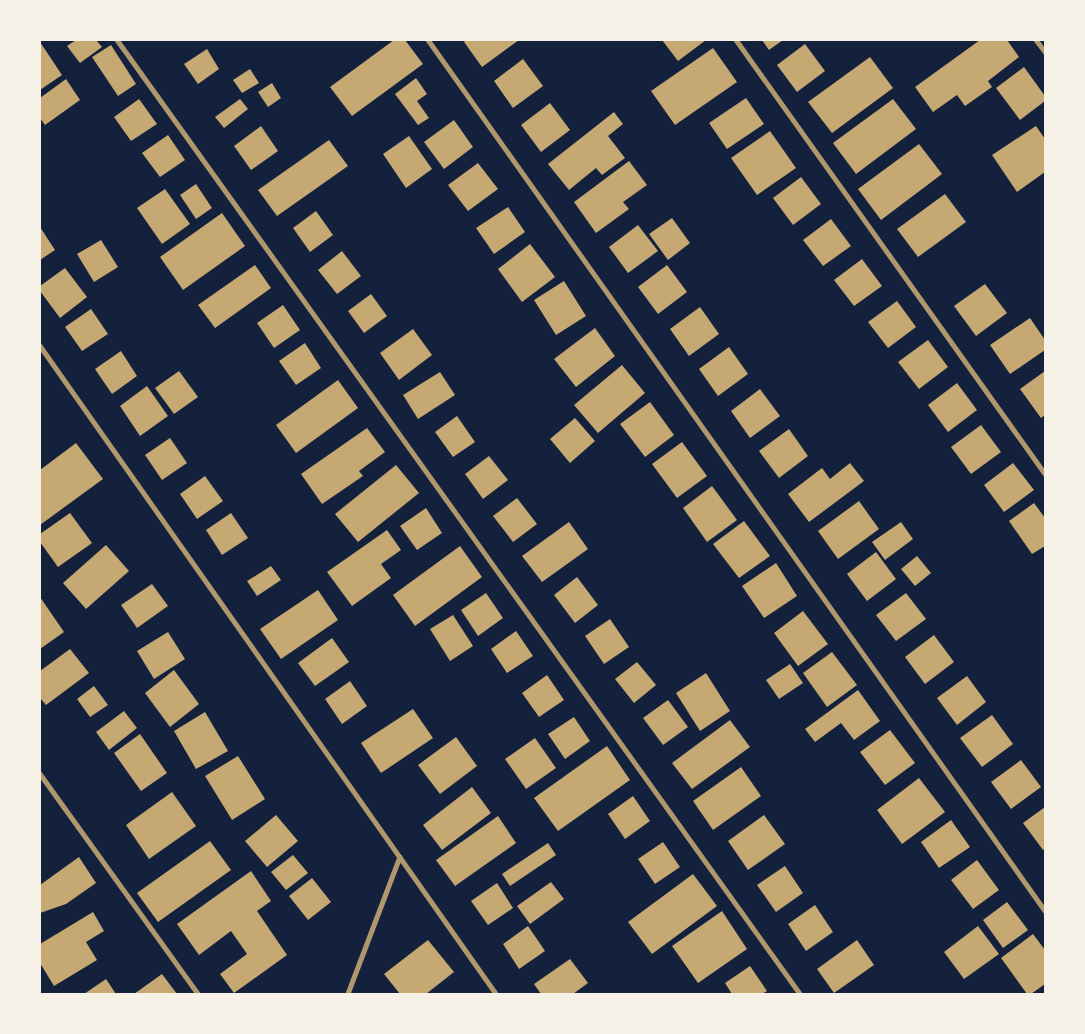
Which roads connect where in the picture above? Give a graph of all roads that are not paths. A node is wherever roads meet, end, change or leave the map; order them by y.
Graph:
1 (117, 40) edge
2 (428, 40) edge
3 (736, 40) edge
4 (1036, 40) edge
5 (1045, 52) edge
6 (40, 346) edge
7 (1045, 474) edge
8 (40, 774) edge
9 (400, 857) junction
10 (1045, 911) edge
11 (198, 994) edge
12 (348, 994) edge
13 (496, 994) edge
14 (800, 994) edge

1 - 14 street
2 - 10 street
3 - 7 street
4 - 5 street
6 - 9 street
8 - 11 street
9 - 12 street
9 - 13 street

